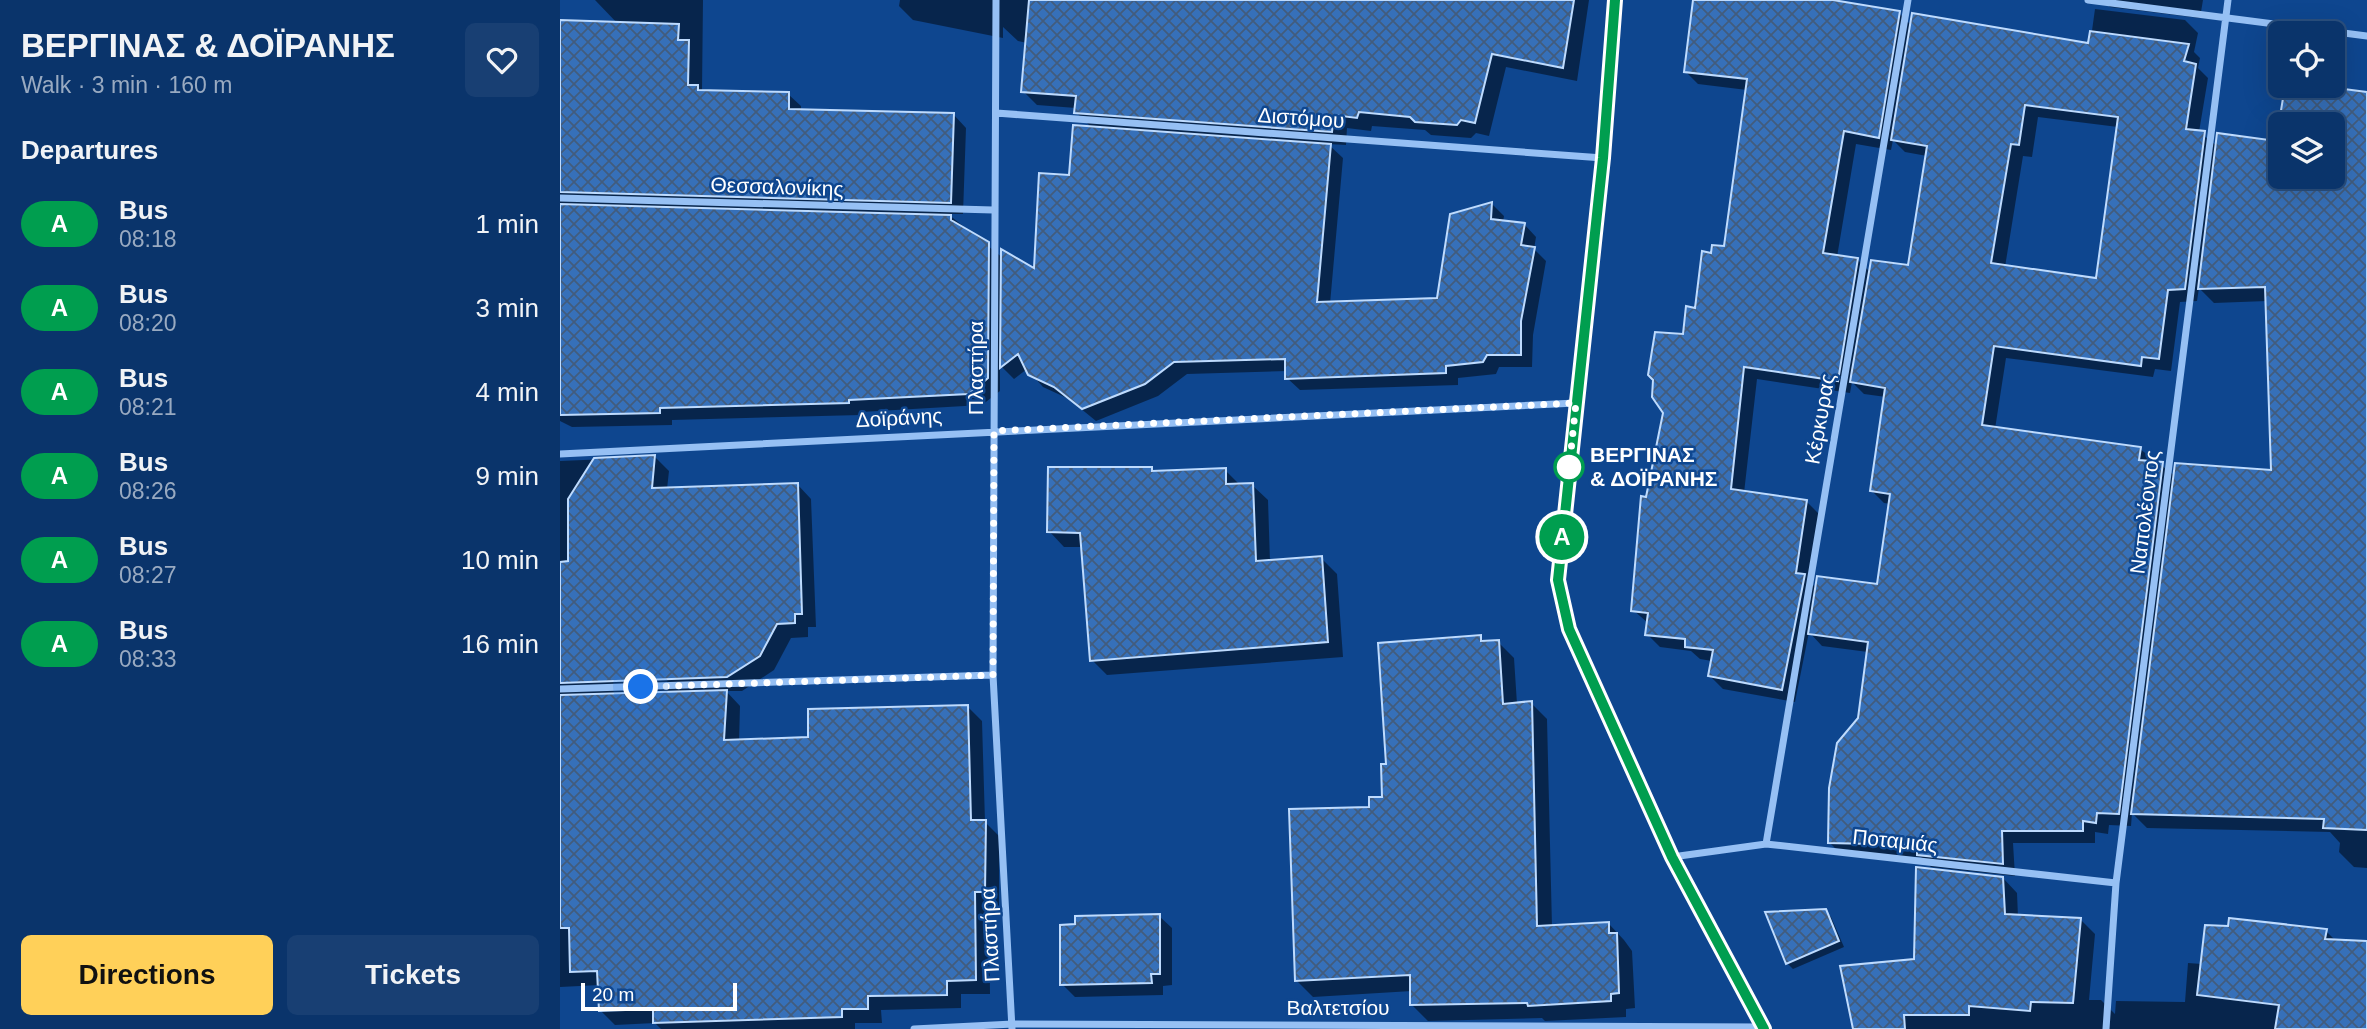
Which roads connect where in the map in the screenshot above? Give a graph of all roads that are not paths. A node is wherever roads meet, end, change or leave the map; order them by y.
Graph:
1 (996, 0) edge
2 (1615, 0) edge
3 (1908, 0) edge
4 (2088, 0) edge
5 (2228, 0) edge
6 (2226, 18) junction
7 (2367, 36) edge
8 (996, 113) junction
9 (1603, 158) junction
10 (560, 198) edge
11 (993, 210) junction
12 (1576, 403) junction
13 (994, 431) junction
14 (560, 454) edge
15 (993, 675) junction
16 (560, 689) edge
17 (1766, 844) junction
18 (1672, 857) junction
19 (2116, 883) junction
20 (1013, 1027) edge
21 (1764, 1028) edge
22 (914, 1029) edge
23 (2106, 1029) edge

1 - 8 street, Πλαστήρα
2 - 9 street
3 - 17 street, Κέρκυρας
4 - 6 street
5 - 6 street, Ναπολέοντος
6 - 7 street
6 - 19 street, Ναπολέοντος
8 - 9 street, Διστόμου
8 - 11 street, Πλαστήρα
9 - 12 street
10 - 11 street, Θεσσαλονίκης
11 - 13 street, Πλαστήρα
12 - 13 street, Δοϊράνης
12 - 18 street
13 - 14 street, Δοϊράνης
13 - 15 street, Πλαστήρα
15 - 16 street
15 - 20 street, Πλαστήρα
17 - 18 street, Ποταμιάς
17 - 19 street, Ποταμιάς
18 - 21 street
19 - 23 street, Ναπολέοντος
20 - 21 street, Βαλτετσίου
20 - 22 street, Βαλτετσίου

